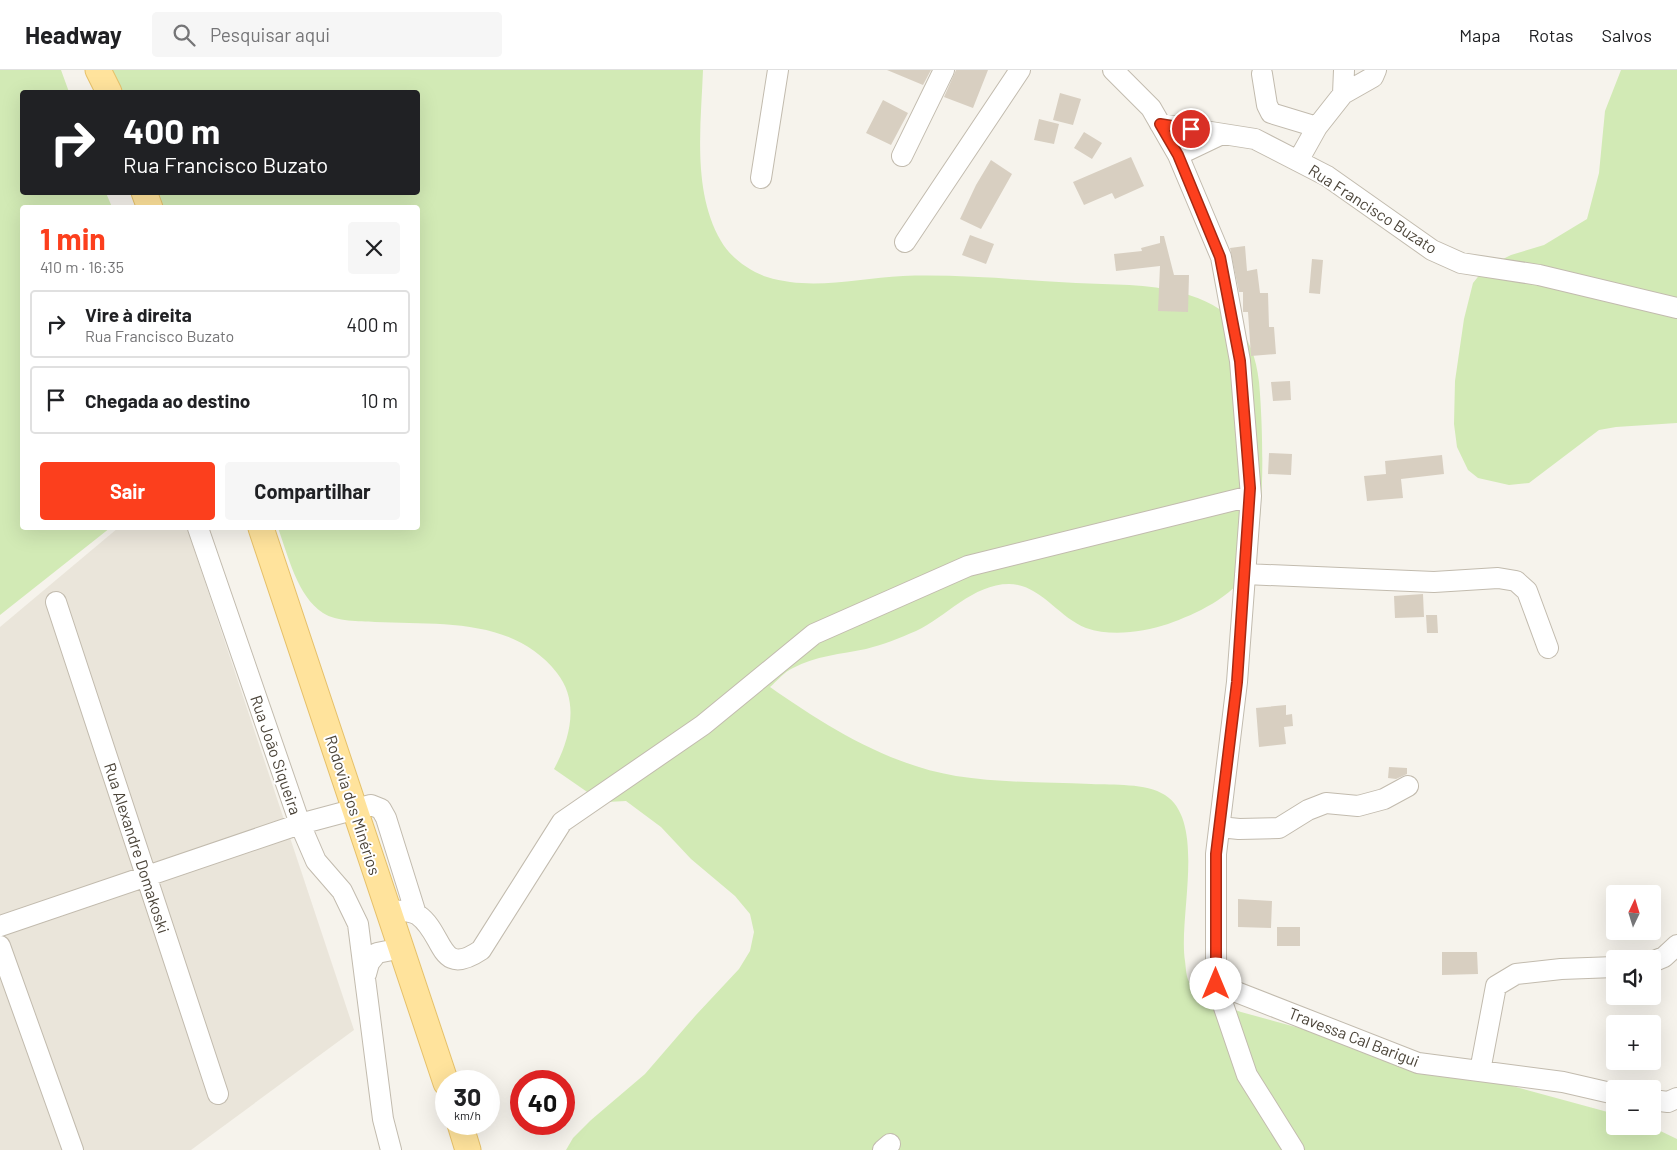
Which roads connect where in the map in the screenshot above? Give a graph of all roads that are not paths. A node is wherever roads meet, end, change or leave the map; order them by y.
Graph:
1 (98, 70) edge
2 (778, 70) edge
3 (944, 70) edge
4 (1020, 70) edge
5 (1113, 70) edge
6 (1344, 70) edge
7 (1376, 70) edge
8 (1262, 74) dead end
9 (108, 90) edge
10 (1343, 94) junction
11 (1160, 124) junction
12 (1317, 127) junction
13 (1222, 134) junction
14 (1178, 155) junction
15 (902, 156) dead end
16 (1298, 161) junction
17 (761, 178) dead end
18 (905, 242) dead end
19 (1677, 308) edge
20 (1250, 496) junction
21 (199, 530) edge
22 (261, 530) edge
23 (1245, 574) junction
24 (56, 602) dead end
25 (1548, 648) dead end
26 (1408, 786) dead end
27 (354, 809) junction
28 (300, 824) junction
29 (1220, 827) junction
30 (146, 878) junction
31 (387, 910) junction
32 (416, 914) junction
33 (0, 926) edge
34 (0, 946) edge
35 (1677, 946) edge
36 (402, 948) junction
37 (1661, 958) edge
38 (1606, 967) edge
39 (366, 974) junction
40 (1216, 984) junction
41 (442, 1070) edge
42 (1480, 1071) junction
43 (1606, 1092) edge
44 (218, 1094) dead end
45 (1677, 1098) edge
46 (1661, 1101) edge
47 (463, 1135) edge
48 (73, 1150) edge
49 (392, 1150) edge
50 (468, 1150) edge
51 (1294, 1150) edge

1 - 9 main road
2 - 17 street
3 - 15 street
4 - 18 street
5 - 11 street
6 - 10 street
7 - 10 street
8 - 12 street
10 - 12 street
11 - 13 street, Rua Francisco Buzato
11 - 14 street
12 - 16 street
13 - 14 street
13 - 16 street, Rua Francisco Buzato
14 - 20 street
16 - 19 street, Rua Francisco Buzato
20 - 23 street
20 - 32 street
21 - 28 street, Rua João Siqueira
22 - 27 main road, Rodovia dos Minérios
23 - 25 street
23 - 29 street
24 - 30 street, Rua Alexandre Domakoski
26 - 29 street
27 - 28 street
27 - 31 main road, Rodovia dos Minérios
27 - 32 street
28 - 30 street
28 - 39 street, Rua João Siqueira
29 - 40 street
30 - 33 street
30 - 44 street, Rua Alexandre Domakoski
31 - 32 street
31 - 36 main road, Rodovia dos Minérios
34 - 48 street
35 - 37 street
36 - 39 street
36 - 41 main road, Rodovia dos Minérios
38 - 42 street
39 - 49 street, Rua João Siqueira
40 - 42 street, Travessa Cal Barigui
40 - 51 street
42 - 43 street, Travessa Cal Barigui
45 - 46 street
47 - 50 main road

